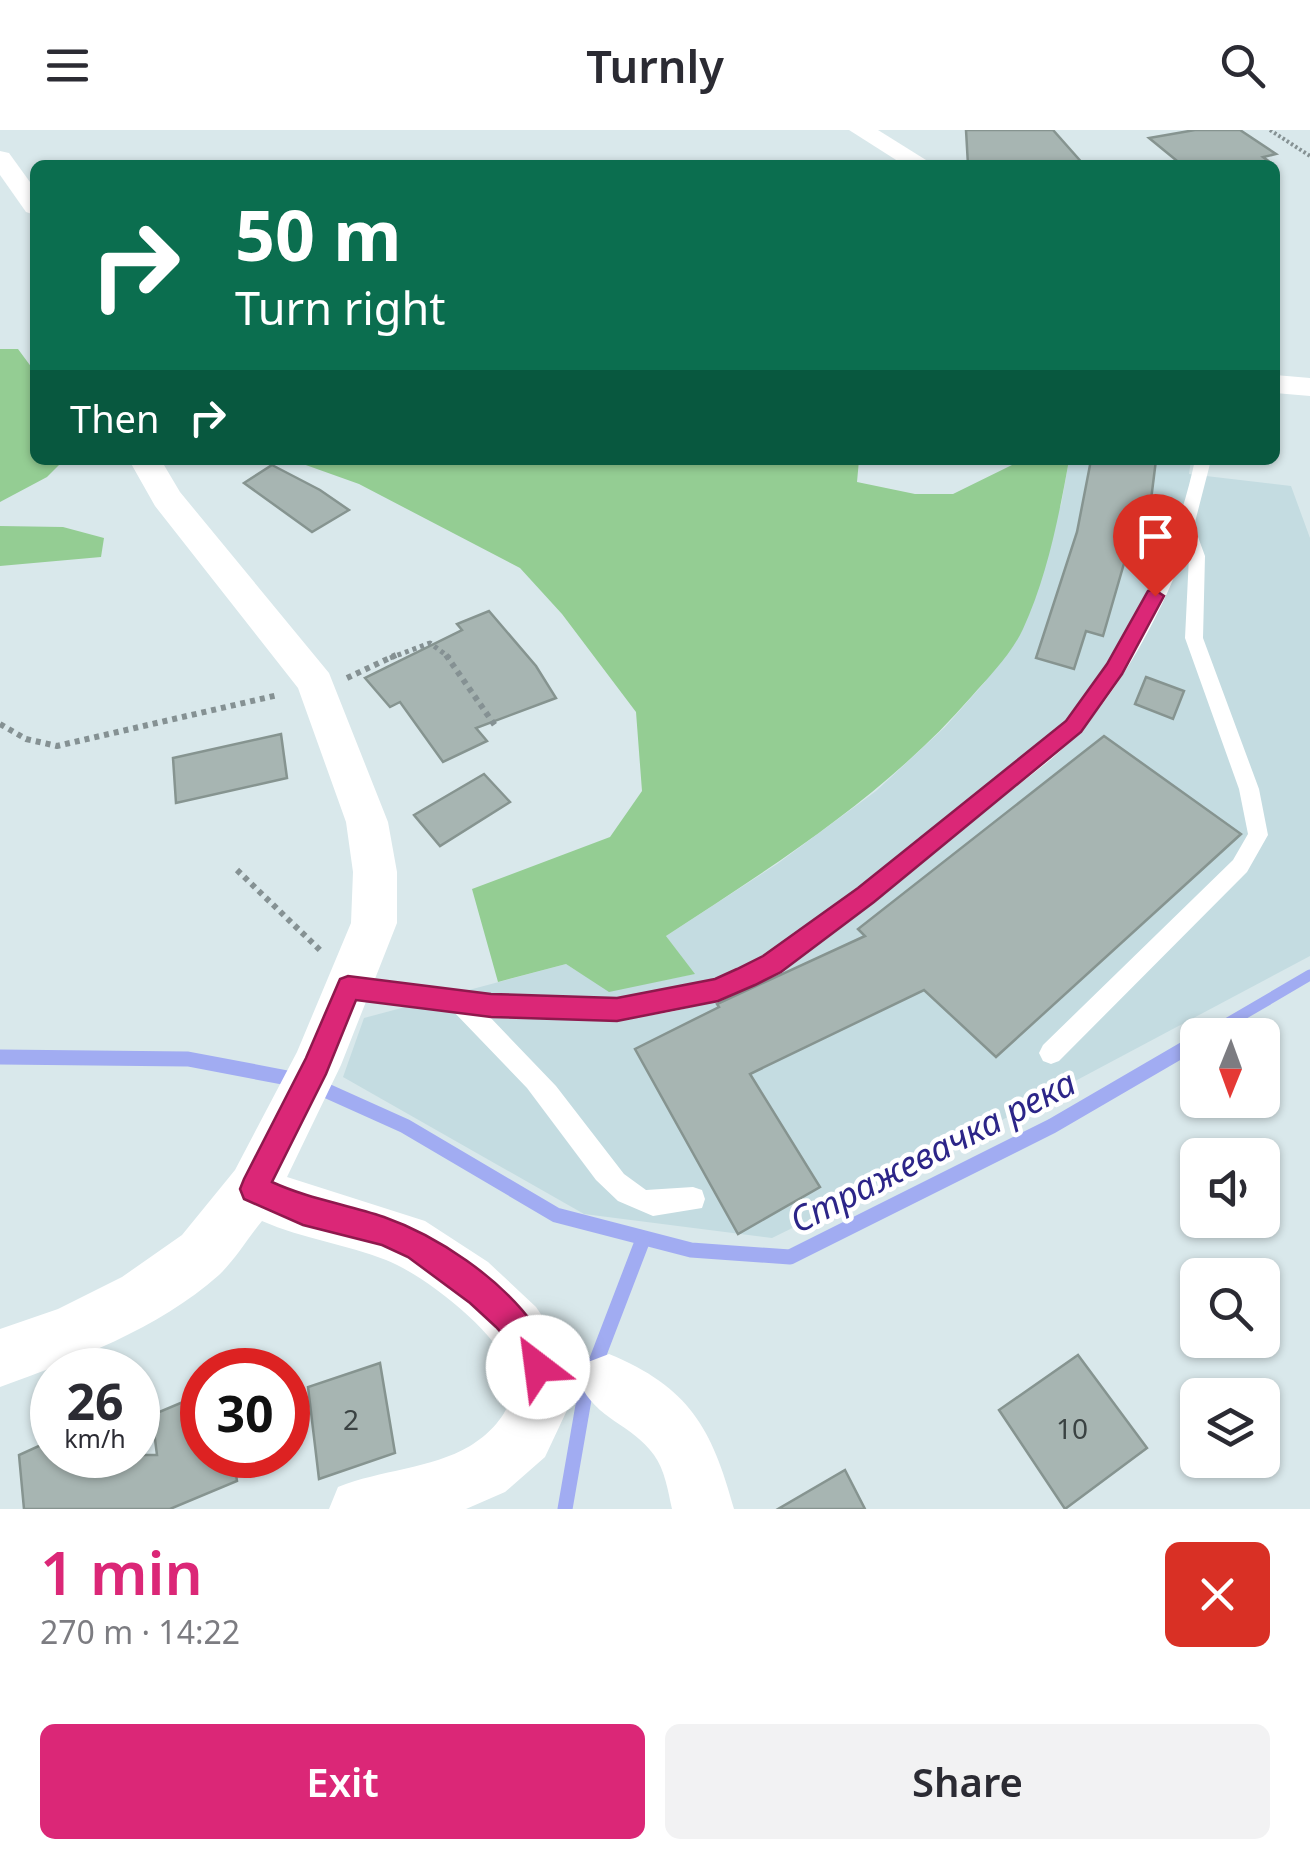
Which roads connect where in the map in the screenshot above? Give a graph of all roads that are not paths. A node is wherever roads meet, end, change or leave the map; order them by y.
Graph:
1 (861, 130) edge
2 (0, 158) edge
3 (913, 160) edge
4 (30, 200) edge
5 (1280, 384) edge
6 (1310, 387) edge
7 (148, 465) edge
8 (1201, 465) edge
9 (1187, 528) junction
10 (348, 988) junction
11 (459, 1002) junction
12 (1052, 1052) dead end
13 (254, 1189) junction
14 (693, 1199) dead end
15 (0, 1358) edge
16 (573, 1374) junction
17 (360, 1509) edge
18 (703, 1509) edge

1 - 3 street
2 - 4 street
5 - 6 street
7 - 10 street
8 - 9 lane
9 - 11 lane
9 - 12 lane
10 - 11 lane
10 - 13 street
11 - 14 lane
13 - 15 street
13 - 16 street
16 - 17 street
16 - 18 street

